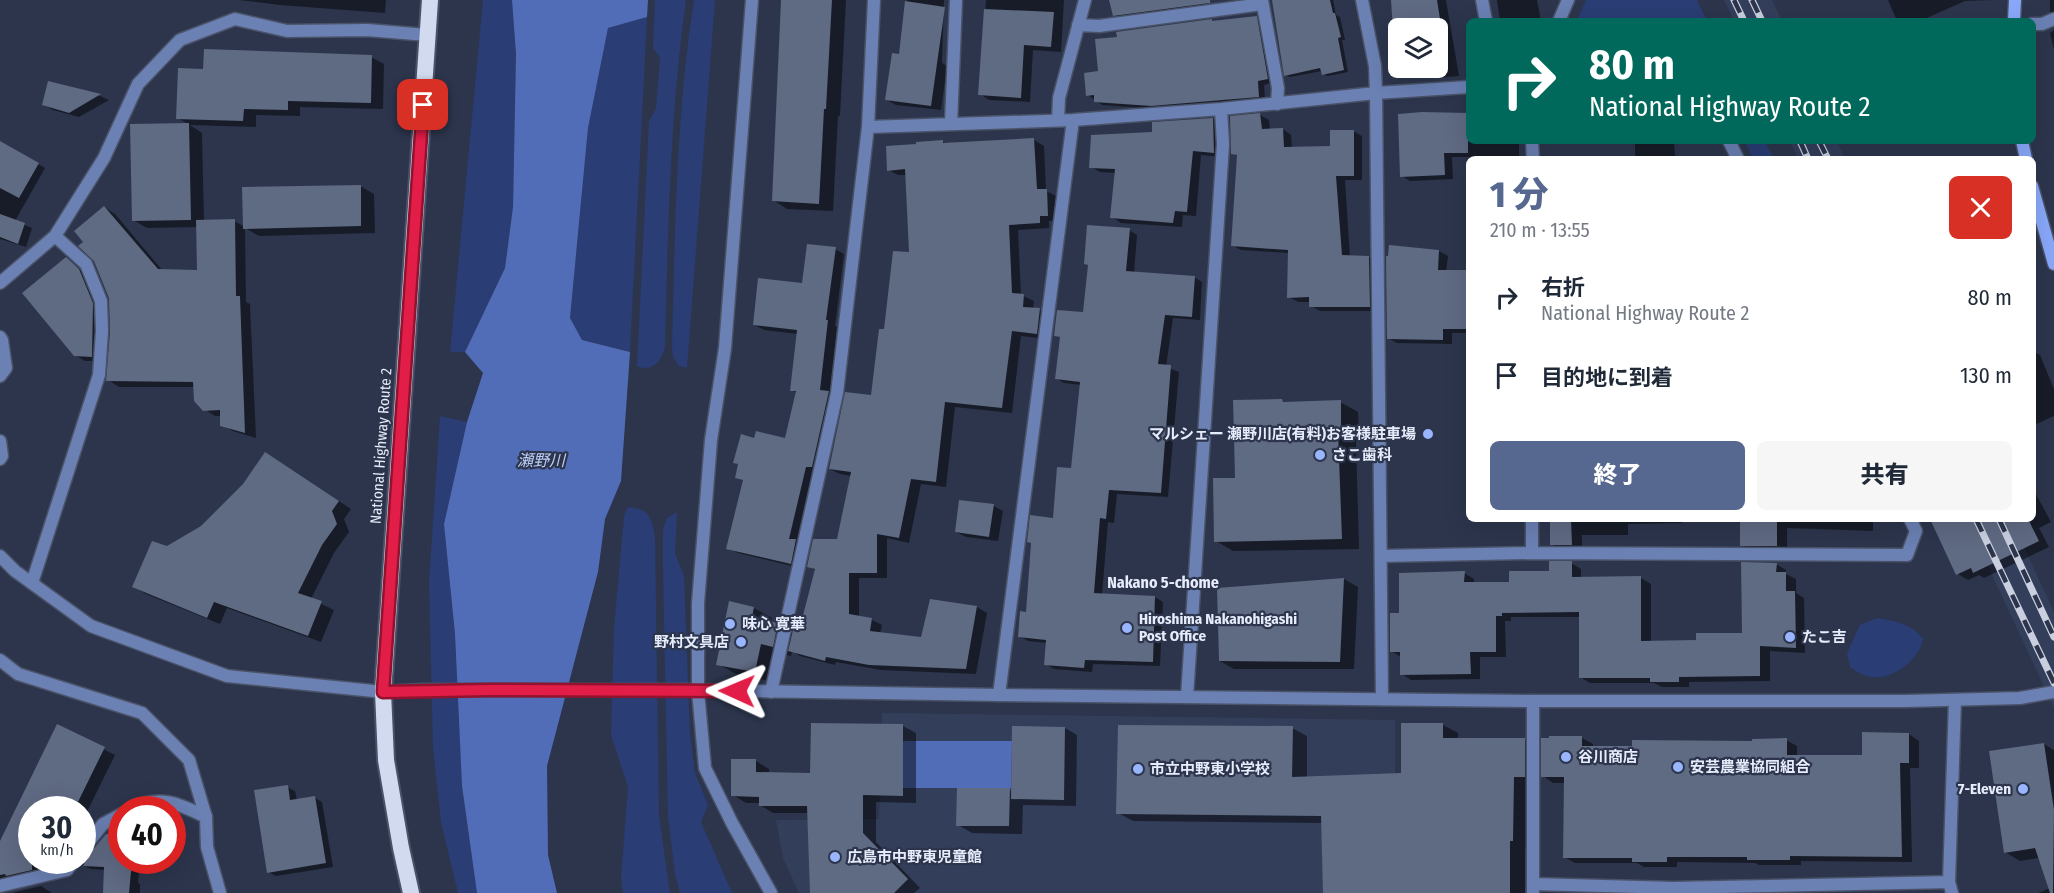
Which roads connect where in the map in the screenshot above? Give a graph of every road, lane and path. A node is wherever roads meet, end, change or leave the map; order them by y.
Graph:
1 (430, 0) edge
2 (752, 0) edge
3 (874, 0) edge
4 (956, 0) edge
5 (1085, 0) edge
6 (1362, 0) edge
7 (1482, 0) edge
8 (1568, 0) edge
9 (2015, 0) edge
10 (1262, 2) edge
11 (1485, 18) edge
12 (1560, 18) edge
13 (2014, 18) edge
14 (2054, 19) edge
15 (2036, 24) edge
16 (1078, 25) junction
17 (427, 35) junction
18 (1466, 87) edge
19 (1376, 93) junction
20 (1277, 104) junction
21 (1221, 109) junction
22 (1058, 120) junction
23 (1073, 120) junction
24 (951, 124) junction
25 (868, 127) junction
26 (2036, 200) edge
27 (55, 236) junction
28 (2054, 264) edge
29 (0, 283) edge
30 (0, 338) edge
31 (0, 376) edge
32 (0, 441) edge
33 (0, 459) edge
34 (1532, 522) edge
35 (1912, 522) edge
36 (1532, 553) junction
37 (0, 556) edge
38 (1381, 556) junction
39 (32, 584) junction
40 (0, 660) edge
41 (694, 690) junction
42 (383, 692) junction
43 (771, 692) junction
44 (2054, 692) edge
45 (999, 695) junction
46 (1187, 697) junction
47 (1382, 699) junction
48 (1955, 700) junction
49 (1533, 701) junction
50 (186, 807) edge
51 (206, 817) junction
52 (108, 821) edge
53 (96, 833) edge
54 (51, 874) edge
55 (0, 886) edge
56 (1533, 888) edge
57 (1950, 888) edge
58 (1814, 889) edge
59 (1673, 890) edge
60 (220, 893) edge
61 (411, 893) edge
62 (771, 893) edge

1 - 17 highway, National Highway Route 2
2 - 41 street
3 - 25 street
4 - 24 street
5 - 16 street
6 - 19 street
7 - 11 street
8 - 12 street
9 - 13 main road
10 - 16 street
10 - 20 street
14 - 15 street
16 - 22 street
17 - 27 street
17 - 42 highway, National Highway Route 2
18 - 19 street
19 - 20 street
19 - 38 street
20 - 21 street
21 - 23 street
21 - 46 street
22 - 23 street
22 - 24 street
23 - 45 street
24 - 25 street
25 - 43 street
26 - 28 main road
27 - 29 street
27 - 39 street
30 - 31 street
32 - 33 street
34 - 36 street
35 - 36 street
36 - 38 street
37 - 39 street
38 - 47 street
39 - 42 street
40 - 51 street
41 - 42 street
41 - 43 street
41 - 62 street
42 - 61 highway, National Highway Route 2
43 - 45 street
44 - 48 street
45 - 46 street
46 - 47 street
47 - 49 street
48 - 49 street
48 - 57 street
49 - 56 street
50 - 51 street
51 - 60 street
52 - 53 street
54 - 55 street
56 - 59 street
57 - 58 street
58 - 59 street

